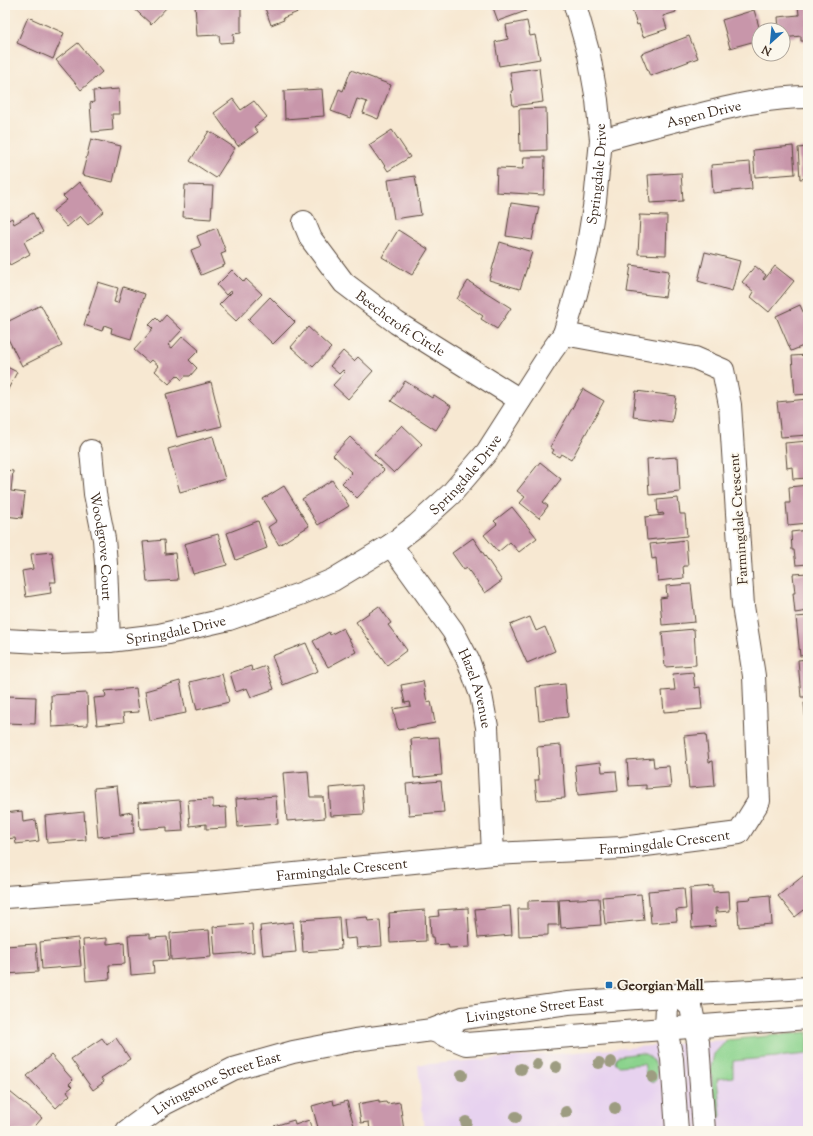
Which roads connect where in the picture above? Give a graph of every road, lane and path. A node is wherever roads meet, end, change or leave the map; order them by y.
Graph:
1 (575, 5) edge
2 (808, 97) edge
3 (601, 140) junction
4 (304, 222) dead end
5 (564, 334) junction
6 (520, 400) junction
7 (91, 451) dead end
8 (391, 545) junction
9 (5, 640) edge
10 (109, 641) junction
11 (493, 854) junction
12 (5, 897) edge
13 (808, 988) edge
14 (678, 995) junction
15 (808, 1018) edge
16 (696, 1027) junction
17 (666, 1029) junction
18 (432, 1030) junction
19 (127, 1131) edge
20 (677, 1131) edge
21 (704, 1131) edge

1 - 3 street, Springdale Drive
2 - 3 street, Aspen Drive
3 - 5 street, Springdale Drive
4 - 6 street, Beechcroft Circle
5 - 6 street, Springdale Drive
5 - 11 street, Farmingdale Crescent
6 - 8 street, Springdale Drive
7 - 10 street, Woodgrove Court
8 - 10 street, Springdale Drive
8 - 11 street, Hazel Avenue
9 - 10 street, Springdale Drive
11 - 12 street, Farmingdale Crescent
13 - 14 street, Livingstone Street East
14 - 16 street
14 - 17 street
14 - 18 street, Livingstone Street East
15 - 16 street, Livingstone Street East
16 - 17 street, Livingstone Street East
16 - 21 street
17 - 18 street, Livingstone Street East
17 - 20 street
18 - 19 street, Livingstone Street East

